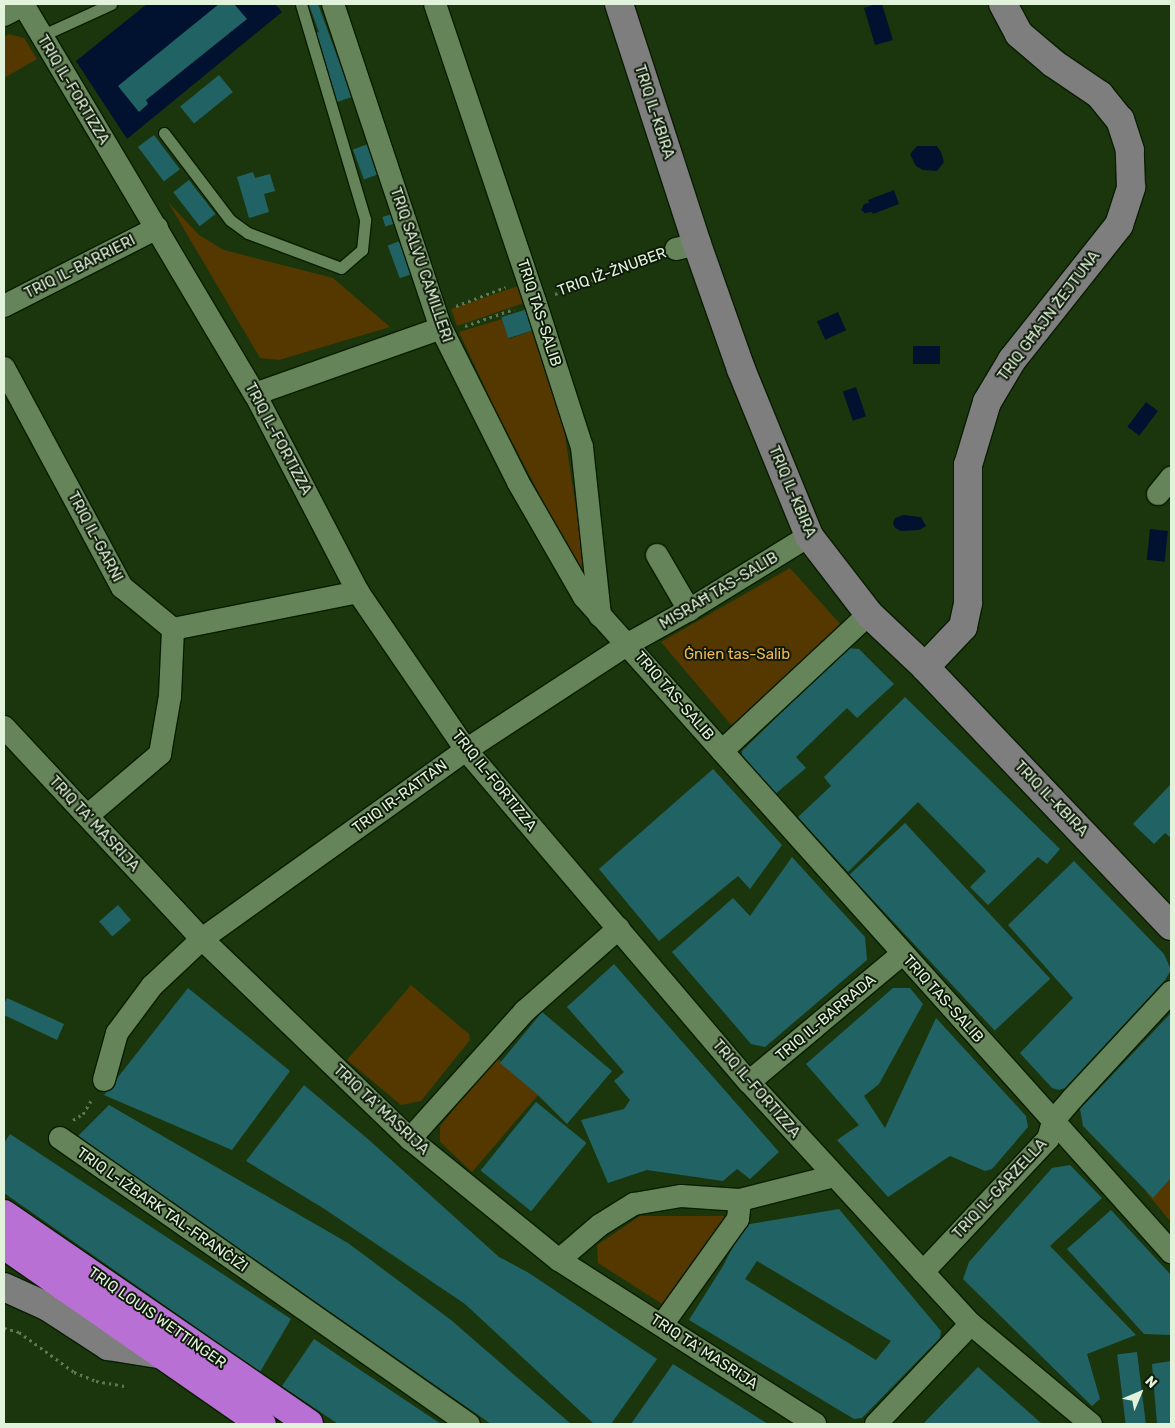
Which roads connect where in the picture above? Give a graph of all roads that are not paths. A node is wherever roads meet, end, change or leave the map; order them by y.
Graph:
1 (23, 4) edge
2 (111, 4) edge
3 (301, 4) edge
4 (333, 4) edge
5 (435, 4) edge
6 (618, 4) edge
7 (1003, 4) edge
8 (4, 15) edge
9 (41, 36) junction
10 (164, 133) dead end
11 (157, 228) junction
12 (4, 306) edge
13 (440, 325) junction
14 (4, 368) edge
15 (255, 394) junction
16 (809, 536) junction
17 (657, 555) dead end
18 (358, 592) junction
19 (688, 610) junction
20 (869, 614) junction
21 (600, 616) junction
22 (173, 629) junction
23 (628, 644) junction
24 (925, 667) junction
25 (6, 736) edge
26 (466, 750) junction
27 (722, 751) junction
28 (88, 816) junction
29 (1171, 926) edge
30 (619, 928) junction
31 (202, 939) junction
32 (902, 954) junction
33 (1171, 992) edge
34 (104, 1080) road end
35 (749, 1082) junction
36 (1053, 1121) junction
37 (60, 1138) road end
38 (410, 1139) junction
39 (834, 1176) junction
40 (740, 1200) junction
41 (4, 1214) edge
42 (4, 1244) edge
43 (1171, 1252) edge
44 (559, 1260) junction
45 (923, 1272) junction
46 (4, 1287) edge
47 (972, 1324) junction
48 (662, 1325) junction
49 (165, 1356) junction
50 (262, 1424) edge
51 (309, 1424) edge
52 (469, 1424) edge
53 (815, 1424) edge
54 (876, 1424) edge
55 (1091, 1424) edge

1 - 8 street
1 - 9 street, TRIQ IL-FORTIZZA
2 - 9 lane
3 - 10 lane
4 - 13 street, TRIQ SALVU CAMILLERI
5 - 21 street, TRIQ TAS-SALIB
6 - 16 main road, TRIQ IL-KBIRA
7 - 24 main road, TRIQ GĦAJN ŻEJTUNA
9 - 11 street, TRIQ IL-FORTIZZA
11 - 12 street, TRIQ IL-BARRIERI
11 - 15 street, TRIQ IL-FORTIZZA
13 - 15 street
13 - 21 street, TRIQ SALVU CAMILLERI
14 - 22 street, TRIQ IL-GARNI
15 - 18 street, TRIQ IL-FORTIZZA
16 - 19 street, MISRAĦ TAS-SALIB
16 - 20 main road, TRIQ IL-KBIRA
17 - 19 street
18 - 22 street
18 - 26 street, TRIQ IL-FORTIZZA
19 - 23 street, MISRAĦ TAS-SALIB
20 - 24 main road, TRIQ IL-KBIRA
20 - 27 street
21 - 23 street, TRIQ TAS-SALIB
22 - 28 street
23 - 26 street, TRIQ IR-RATTAN
23 - 27 street, TRIQ TAS-SALIB
24 - 29 main road, TRIQ IL-KBIRA
25 - 28 street, TRIQ TA' MASRIJA
26 - 30 street, TRIQ IL-FORTIZZA
26 - 31 street, TRIQ IR-RATTAN
27 - 32 street, TRIQ TAS-SALIB
28 - 31 street, TRIQ TA' MASRIJA
30 - 35 street, TRIQ IL-FORTIZZA
30 - 38 street
31 - 34 street
31 - 38 street, TRIQ TA' MASRIJA
32 - 35 street, TRIQ IL-BARRADA
32 - 36 street, TRIQ TAS-SALIB
33 - 36 street, TRIQ IL-GARZELLA
35 - 39 street, TRIQ IL-FORTIZZA
36 - 43 street, TRIQ TAS-SALIB
36 - 45 street, TRIQ IL-GARZELLA
37 - 52 street, TRIQ L-IŻBARK TAL-FRANĊIŻI
38 - 44 street, TRIQ TA' MASRIJA
39 - 40 street
39 - 45 street, TRIQ IL-FORTIZZA
40 - 44 street
40 - 48 street
41 - 51 highway, TRIQ LOUIS WETTINGER
42 - 49 highway, TRIQ LOUIS WETTINGER
44 - 48 street, TRIQ TA' MASRIJA
45 - 47 street, TRIQ IL-FORTIZZA
46 - 49 main road
47 - 54 street
47 - 55 street, TRIQ IL-FORTIZZA
48 - 53 street, TRIQ TA' MASRIJA
49 - 50 highway, TRIQ LOUIS WETTINGER

